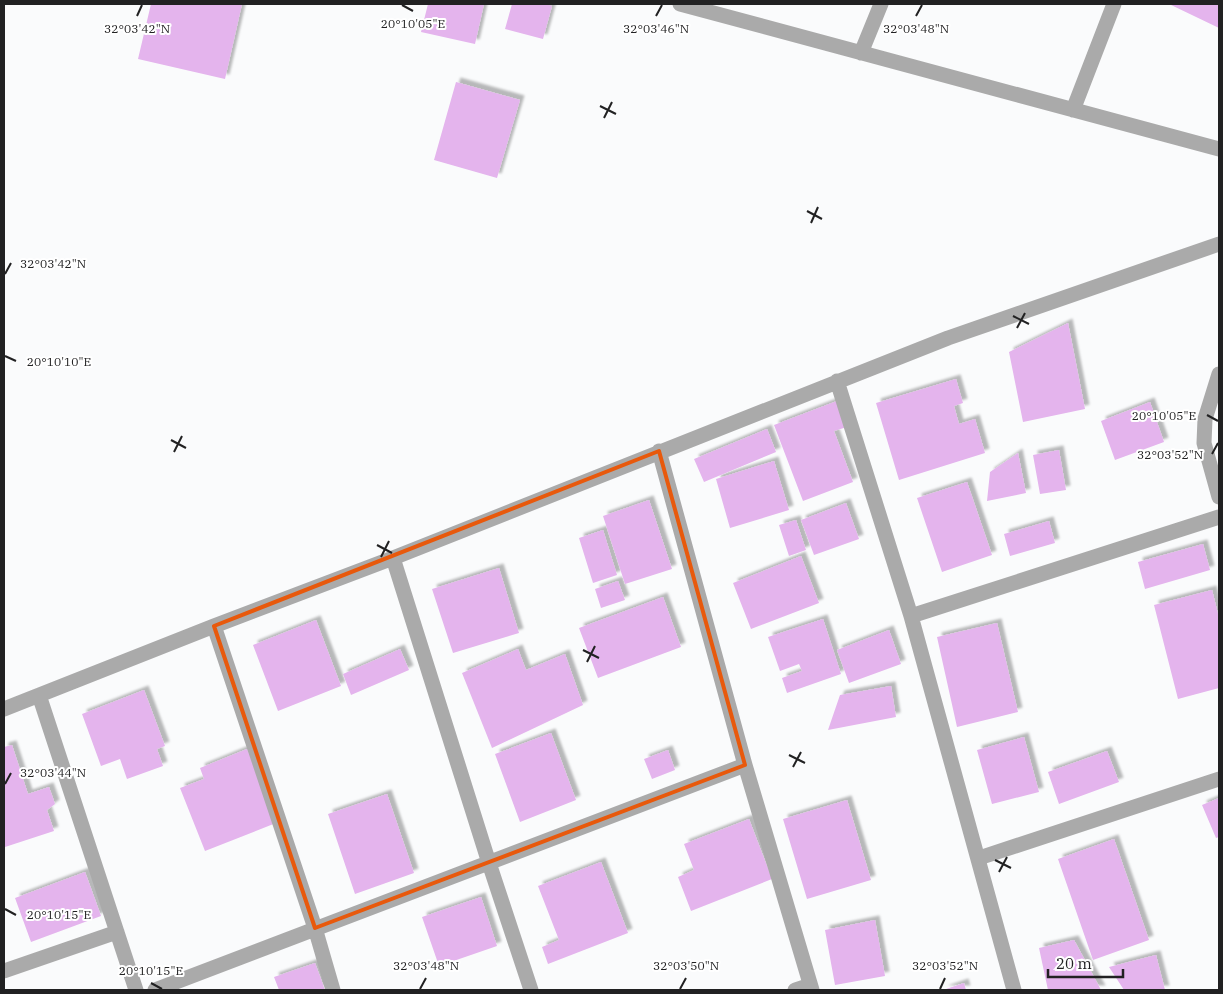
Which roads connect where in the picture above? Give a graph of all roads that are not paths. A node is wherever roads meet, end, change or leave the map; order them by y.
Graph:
1 (680, 4) edge
2 (881, 4) edge
3 (1114, 4) edge
4 (861, 53) junction
5 (1072, 110) junction
6 (1219, 149) edge
7 (1219, 244) edge
8 (1219, 374) edge
9 (837, 381) junction
10 (659, 452) junction
11 (1219, 497) edge
12 (1219, 517) edge
13 (393, 558) junction
14 (911, 616) junction
15 (214, 626) junction
16 (39, 695) junction
17 (4, 709) edge
18 (745, 765) junction
19 (1219, 778) edge
20 (978, 858) junction
21 (489, 863) junction
22 (315, 928) junction
23 (117, 932) junction
24 (4, 971) edge
25 (811, 988) edge
26 (136, 990) edge
27 (155, 990) edge
28 (333, 990) edge
29 (530, 990) edge
30 (795, 990) edge
31 (1014, 990) edge

1 - 4 street
2 - 4 street
3 - 5 street
4 - 5 street
5 - 6 street
7 - 9 street
8 - 11 street
9 - 10 street
9 - 14 street
10 - 13 street
10 - 18 street
12 - 14 street
13 - 15 street
13 - 21 street
14 - 20 street
15 - 16 street
15 - 22 street
16 - 17 street
16 - 23 street
18 - 21 street
18 - 25 street
19 - 20 street
20 - 31 street
21 - 22 street
21 - 29 street
22 - 27 street
22 - 28 street
23 - 24 street
23 - 26 street
25 - 30 street

